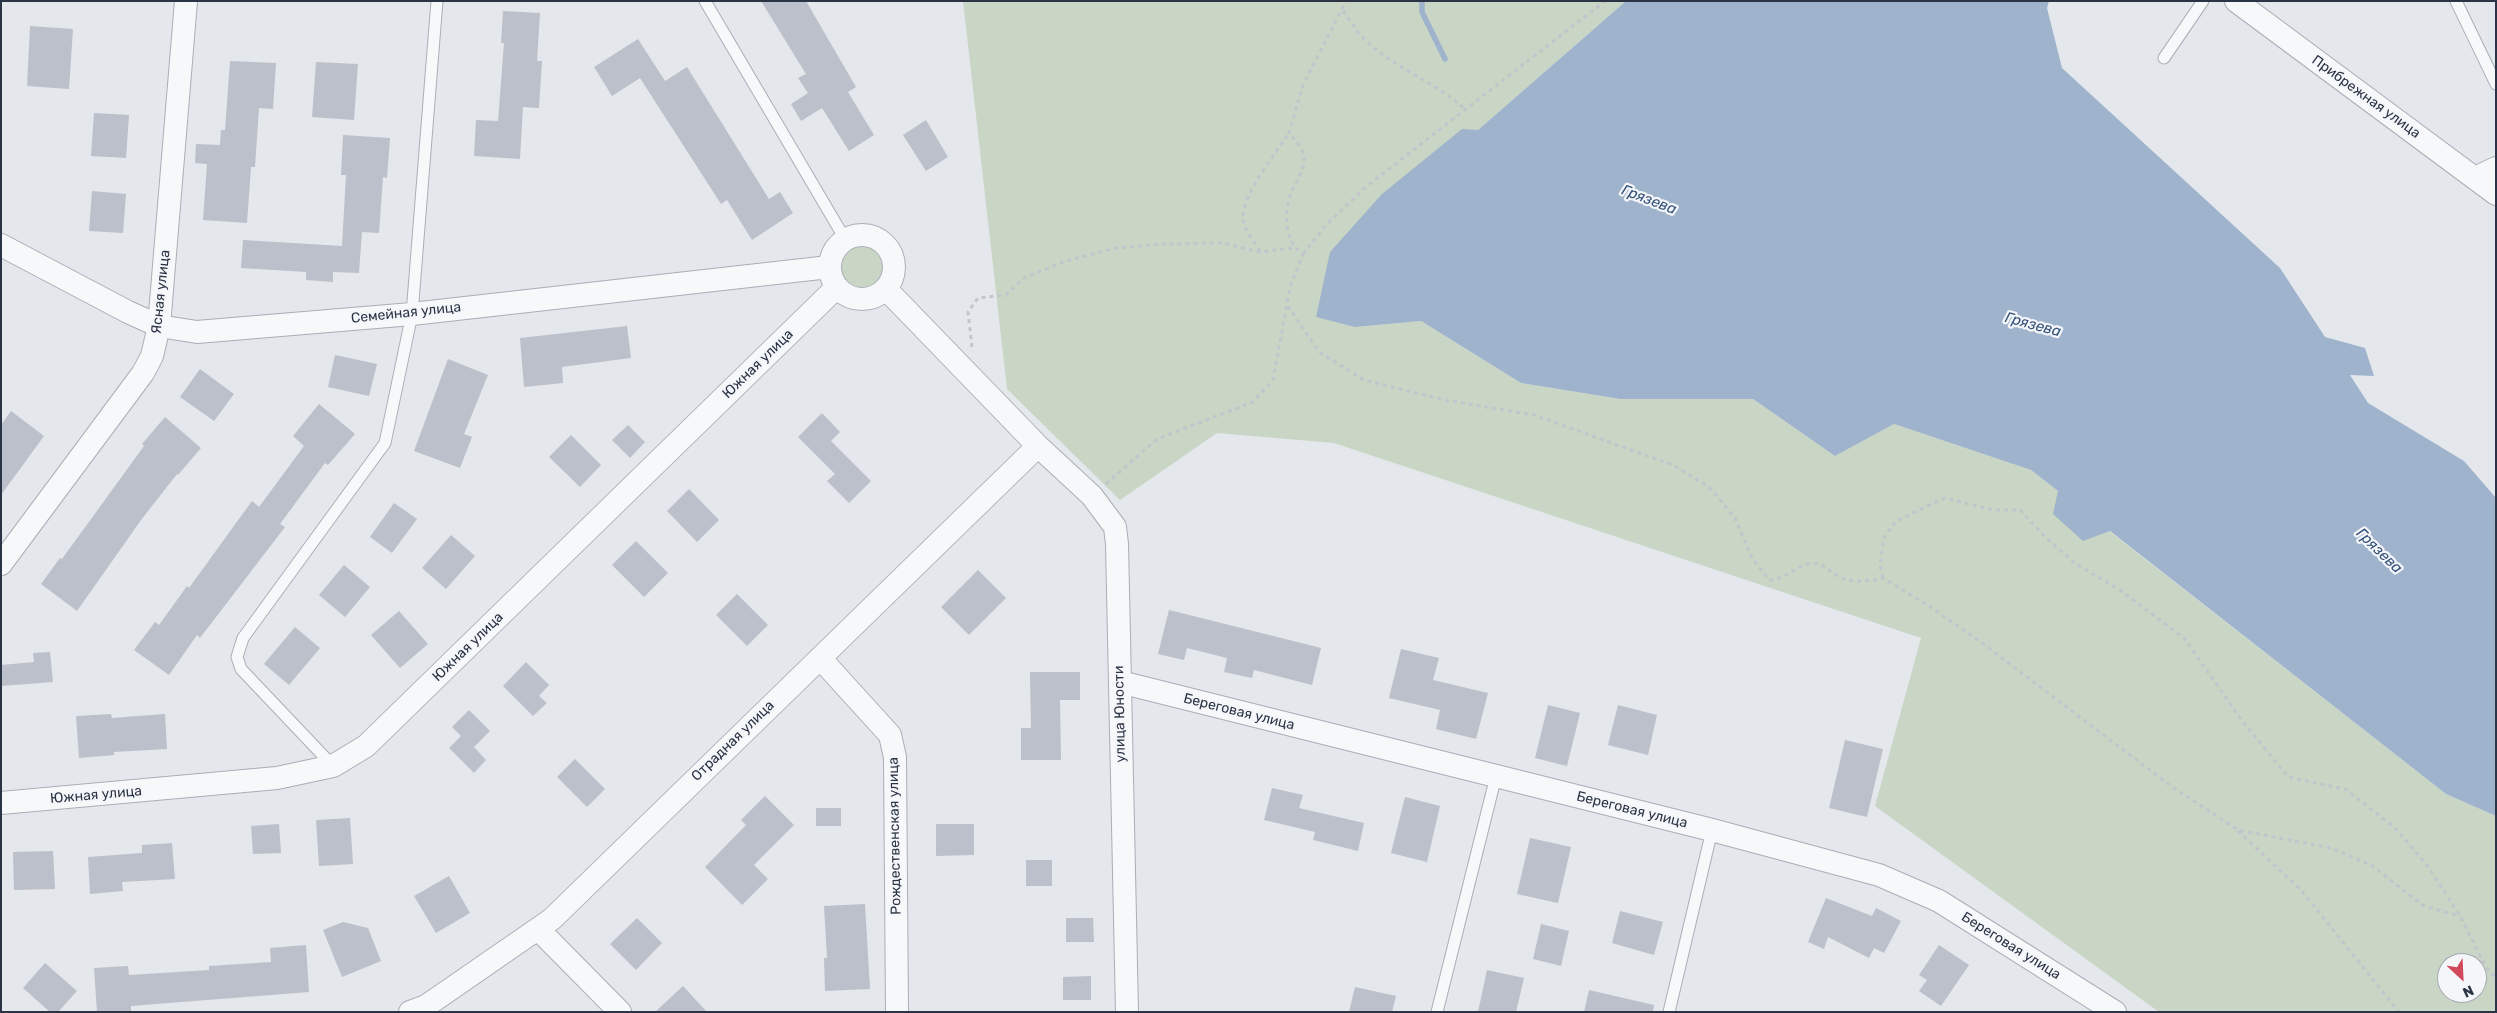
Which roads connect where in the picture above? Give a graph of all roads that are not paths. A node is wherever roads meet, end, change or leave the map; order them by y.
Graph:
1 (186, 1) edge
2 (437, 1) edge
3 (706, 1) edge
4 (2203, 1) edge
5 (2236, 1) edge
6 (2456, 1) edge
7 (2164, 58) dead end
8 (2496, 84) edge
9 (2496, 168) edge
10 (2475, 178) junction
11 (2496, 194) edge
12 (845, 239) junction
13 (1, 244) edge
14 (833, 277) junction
15 (886, 289) junction
16 (412, 314) junction
17 (159, 326) junction
18 (1038, 446) junction
19 (1, 564) edge
20 (820, 658) junction
21 (1120, 682) junction
22 (333, 766) junction
23 (1496, 776) junction
24 (1, 804) edge
25 (1712, 830) junction
26 (538, 930) junction
27 (410, 1012) edge
28 (620, 1012) edge
29 (897, 1012) edge
30 (1126, 1012) edge
31 (1437, 1012) edge
32 (1669, 1012) edge
33 (2115, 1012) edge

1 - 17 street, Ясная улица
2 - 16 lane
3 - 12 lane
4 - 7 lane
5 - 10 street, Прибрежная улица
6 - 8 lane
9 - 10 street
10 - 11 street, Прибрежная улица
12 - 14 street
12 - 15 street
13 - 17 street, Семейная улица
14 - 15 street
14 - 16 street, Семейная улица
14 - 22 street, Южная улица
15 - 18 street, улица Юности
16 - 17 street, Семейная улица
16 - 22 lane
17 - 19 street, Ясная улица
18 - 20 street, Отрадная улица
18 - 21 street, улица Юности
20 - 26 street, Отрадная улица
20 - 29 street, Рождественская улица
21 - 23 street, Береговая улица
21 - 30 street, улица Юности
22 - 24 street, Южная улица
23 - 25 street, Береговая улица
23 - 31 lane
25 - 32 lane
25 - 33 street, Береговая улица
26 - 27 street, Отрадная улица
26 - 28 street

